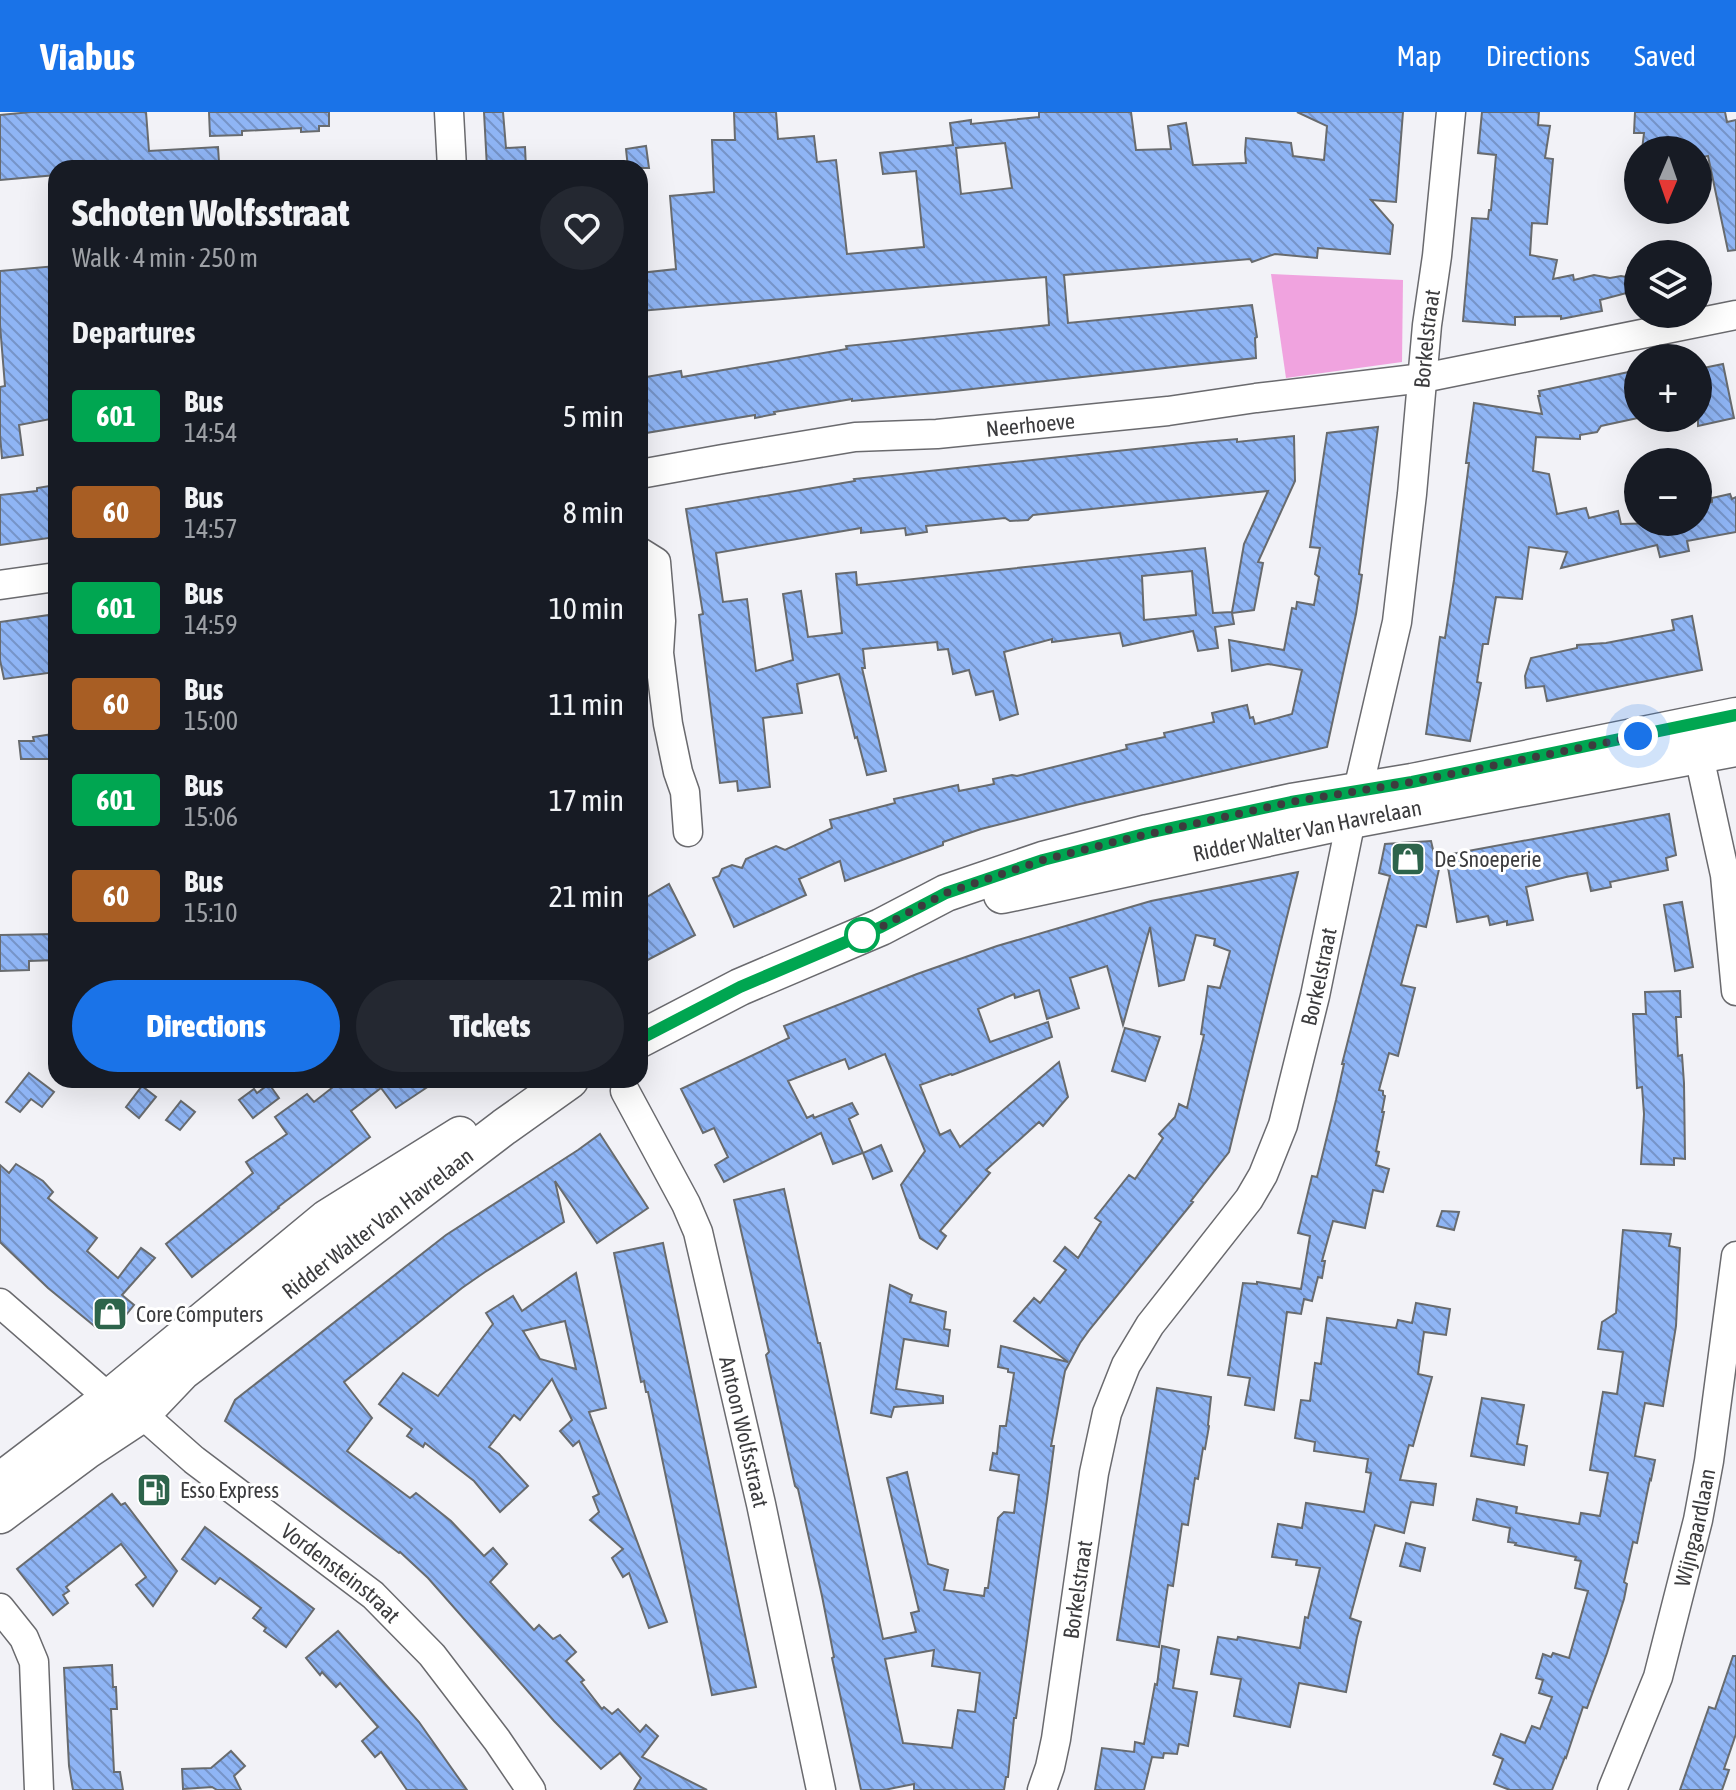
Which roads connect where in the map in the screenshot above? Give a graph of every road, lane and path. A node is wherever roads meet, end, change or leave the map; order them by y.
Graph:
1 (449, 112) edge
2 (1451, 112) edge
3 (452, 160) edge
4 (1736, 315) edge
5 (1423, 378) junction
6 (648, 473) edge
7 (648, 557) edge
8 (48, 578) edge
9 (0, 585) edge
10 (1736, 716) edge
11 (1736, 748) edge
12 (1699, 756) junction
13 (1354, 806) junction
14 (688, 832) dead end
15 (1736, 991) edge
16 (648, 1035) edge
17 (542, 1088) edge
18 (559, 1088) edge
19 (625, 1091) dead end
20 (1736, 1256) edge
21 (0, 1303) edge
22 (109, 1398) junction
23 (142, 1414) junction
24 (0, 1481) edge
25 (0, 1515) edge
26 (0, 1608) edge
27 (39, 1790) edge
28 (531, 1790) edge
29 (821, 1790) edge
30 (1042, 1790) edge
31 (1612, 1790) edge

1 - 3 street
2 - 5 street, Borkelstraat
4 - 5 street, Neerhoeve
5 - 6 street, Neerhoeve
5 - 13 street, Borkelstraat
7 - 14 street
8 - 9 street
10 - 13 main road, Ridder Walter Van Havrelaan
11 - 12 main road, Ridder Walter Van Havrelaan
12 - 13 main road, Ridder Walter Van Havrelaan
12 - 15 street
13 - 16 main road, Ridder Walter Van Havrelaan
13 - 30 street, Borkelstraat
17 - 22 main road, Ridder Walter Van Havrelaan
18 - 23 main road, Ridder Walter Van Havrelaan
19 - 29 street, Antoon Wolfsstraat
20 - 31 street, Wijngaardlaan
21 - 22 street, Vordensteinstraat
22 - 23 street, Vordensteinstraat
22 - 24 main road, Ridder Walter Van Havrelaan
23 - 25 main road, Ridder Walter Van Havrelaan
23 - 28 street, Vordensteinstraat
26 - 27 street

